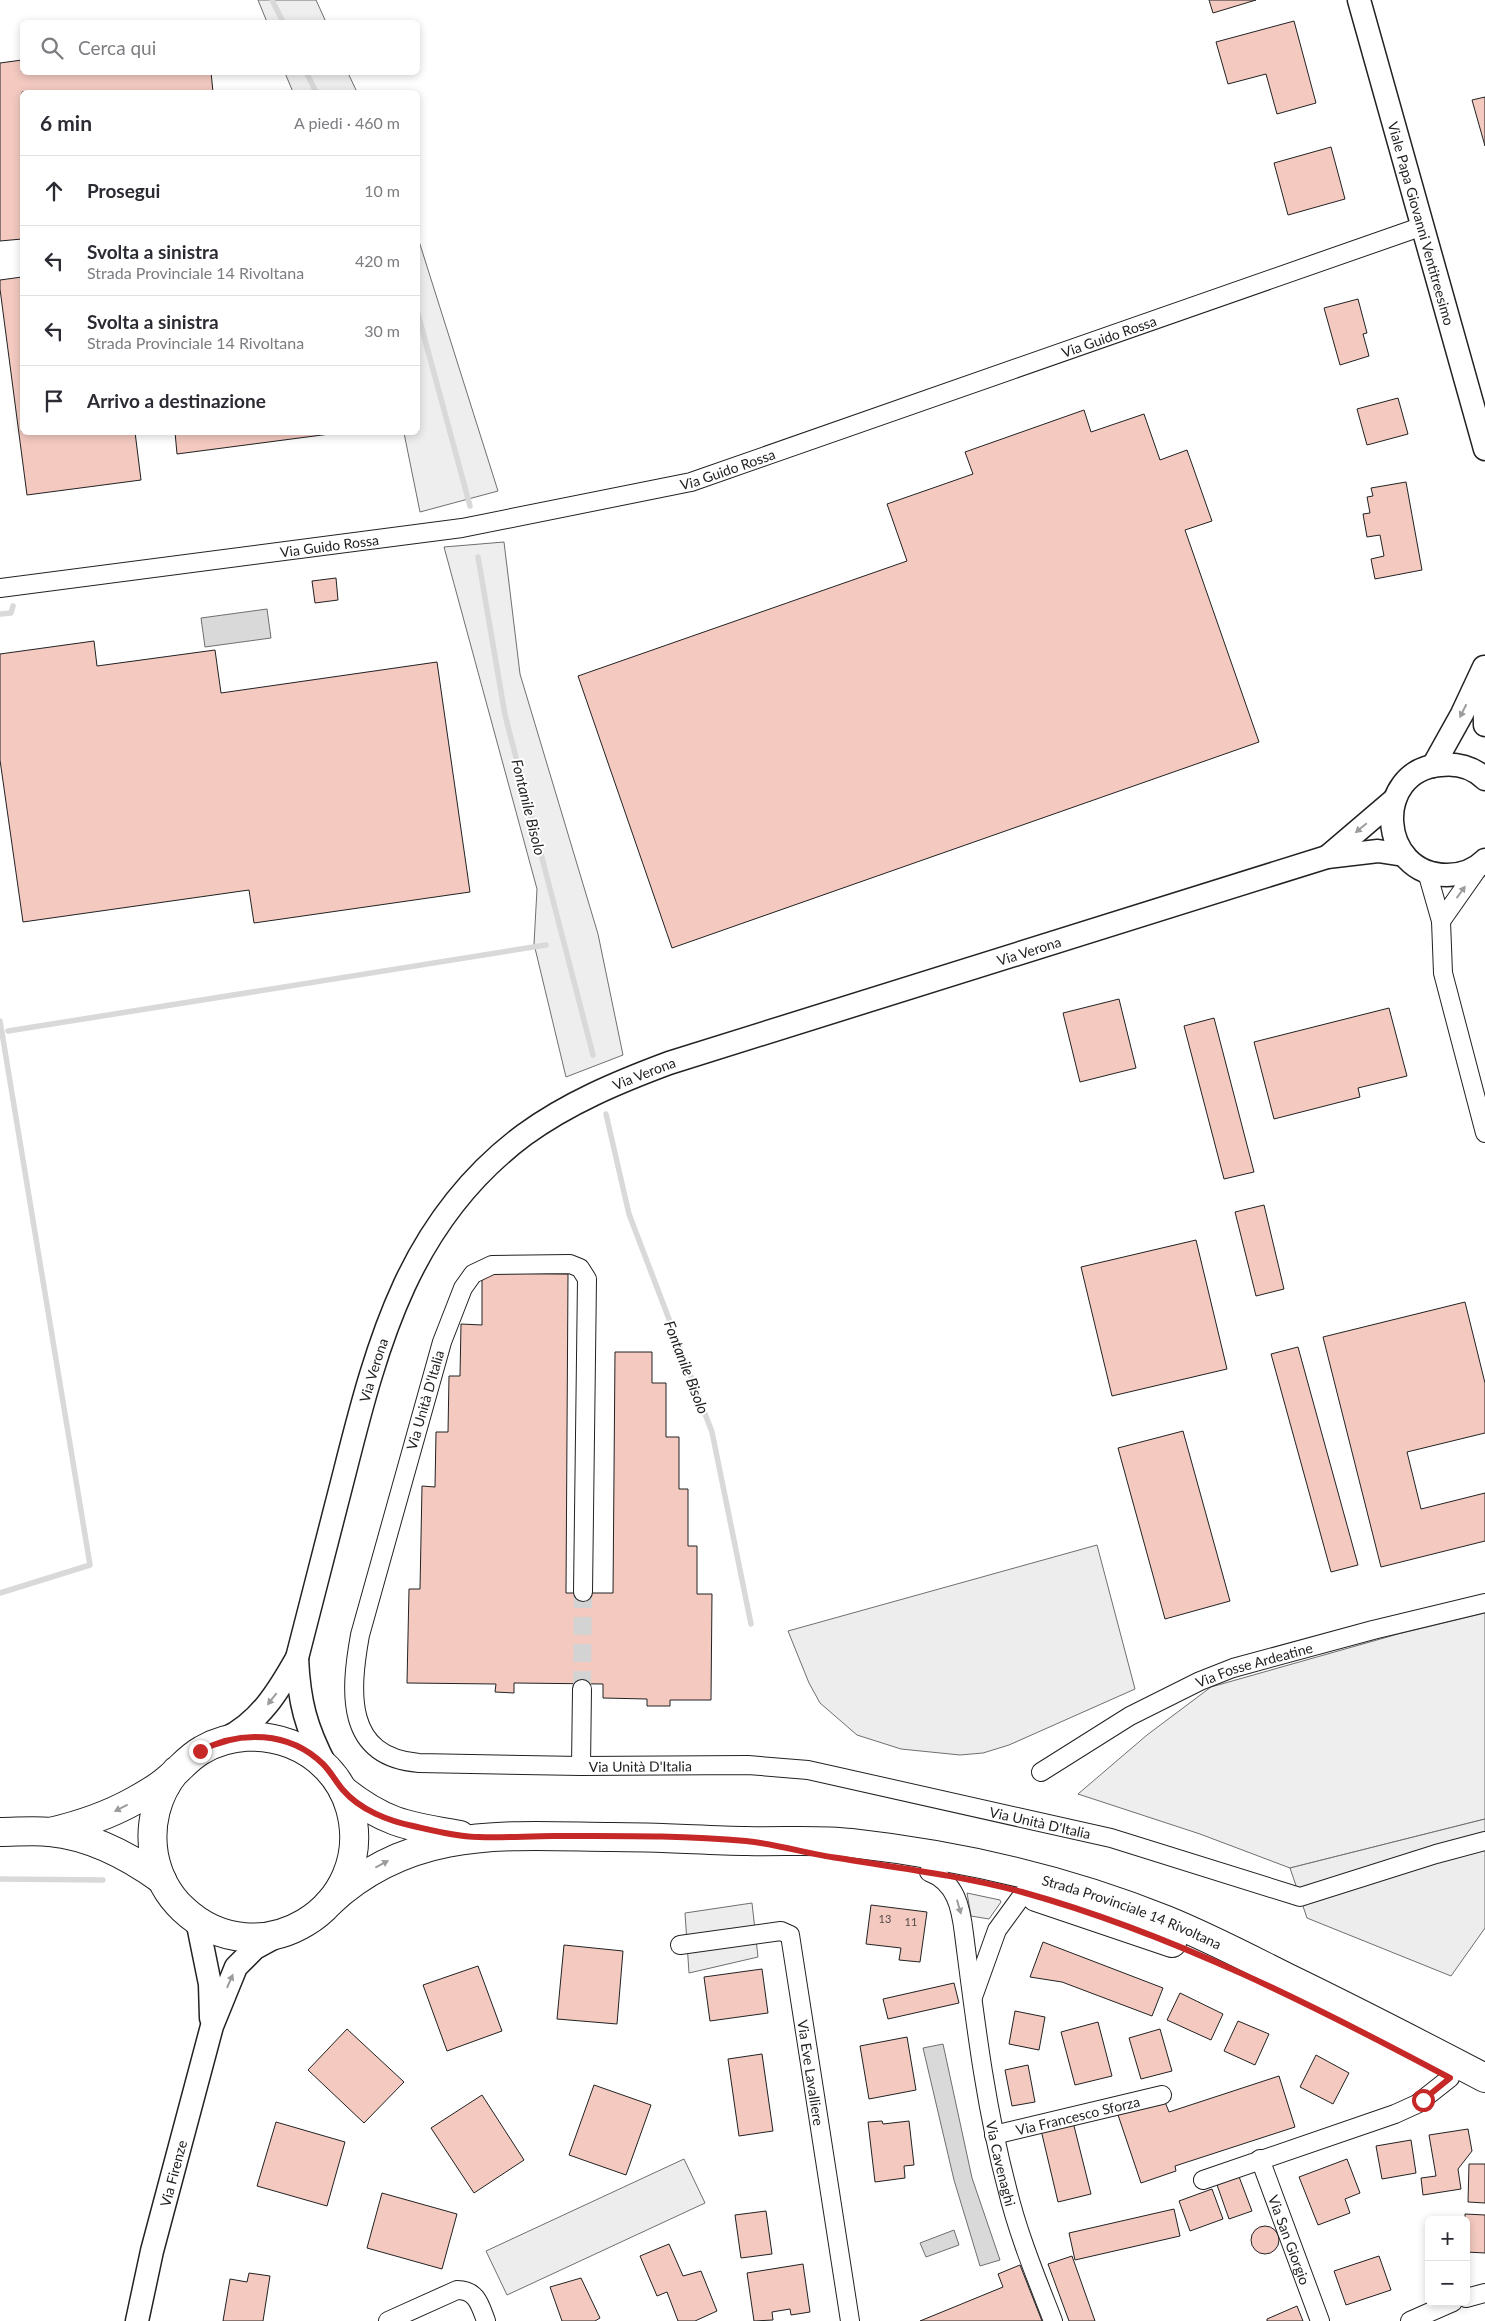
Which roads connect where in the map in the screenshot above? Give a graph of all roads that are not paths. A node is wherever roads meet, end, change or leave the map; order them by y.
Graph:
1 (1359, 0) edge
2 (1423, 226) junction
3 (1485, 448) edge
4 (0, 588) edge
5 (1485, 665) edge
6 (1485, 725) edge
7 (1433, 766) junction
8 (1485, 779) edge
9 (1395, 799) junction
10 (1404, 855) junction
11 (1327, 857) junction
12 (1483, 862) edge
13 (1427, 872) junction
14 (1441, 921) junction
15 (1485, 1133) edge
16 (583, 1592) tunnel mouth
17 (1485, 1603) edge
18 (297, 1658) junction
19 (582, 1689) tunnel mouth
20 (217, 1742) junction
21 (581, 1766) junction
22 (176, 1772) junction
23 (1041, 1772) dead end
24 (335, 1780) junction
25 (0, 1832) edge
26 (50, 1832) junction
27 (476, 1837) junction
28 (750, 1841) junction
29 (1485, 1841) edge
30 (929, 1872) junction
31 (162, 1880) junction
32 (1024, 1893) junction
33 (329, 1903) junction
34 (197, 1920) junction
35 (282, 1933) junction
36 (680, 1945) dead end
37 (972, 2000) junction
38 (212, 2026) junction
39 (1450, 2078) junction
40 (1485, 2078) edge
41 (1162, 2095) dead end
42 (1485, 2097) edge
43 (994, 2136) junction
44 (1260, 2159) junction
45 (1203, 2180) dead end
46 (1485, 2293) edge
47 (1470, 2297) edge
48 (1444, 2306) edge
49 (137, 2321) edge
50 (388, 2321) edge
51 (486, 2321) edge
52 (850, 2321) edge
53 (1053, 2321) edge
54 (1320, 2321) edge
55 (1410, 2321) edge

1 - 2 street, Viale Papa Giovanni Ventitreesimo
2 - 3 street, Viale Papa Giovanni Ventitreesimo
2 - 4 street, Via Guido Rossa
5 - 6 street
5 -> 7 street
7 - 8 street
7 - 9 street
9 - 10 street
9 -> 11 street, Via Verona
10 - 11 street, Via Verona
10 - 13 street
11 - 18 street, Via Verona
12 - 13 street
14 -> 12 street
13 - 14 street
14 - 15 street
16 - 21 street, Via Unità D'Italia
17 - 23 street, Via Fosse Ardeatine
18 -> 20 street, Via Verona
18 - 24 street, Via Verona
19 - 21 street, Via Unità D'Italia
20 - 22 main road, Strada Provinciale 14 Rivoltana
20 - 24 main road, Strada Provinciale 14 Rivoltana
21 - 29 street, Via Unità D'Italia
22 -> 26 main road, Strada Provinciale 14 Rivoltana
22 - 31 main road, Strada Provinciale 14 Rivoltana
24 - 27 main road, Strada Provinciale 14 Rivoltana
24 - 33 main road, Strada Provinciale 14 Rivoltana
25 - 26 main road, Strada Provinciale 14 Rivoltana
26 - 31 main road, Strada Provinciale 14 Rivoltana
27 - 28 main road, Strada Provinciale 14 Rivoltana
33 -> 27 main road, Strada Provinciale 14 Rivoltana
28 - 30 main road, Strada Provinciale 14 Rivoltana
28 - 40 main road, Strada Provinciale 14 Rivoltana
30 - 32 main road, Strada Provinciale 14 Rivoltana
30 -> 37 street, Via Cavenaghi
31 - 34 main road, Strada Provinciale 14 Rivoltana
32 - 37 street, Via Cavenaghi
32 - 39 main road, Strada Provinciale 14 Rivoltana
33 - 35 main road, Strada Provinciale 14 Rivoltana
34 - 35 main road, Strada Provinciale 14 Rivoltana
34 - 38 street, Via Firenze
38 -> 35 street, Via Firenze
36 - 52 street, Via Eve Lavalliere
37 - 43 street, Via Cavenaghi
38 - 49 street, Via Firenze
39 - 42 main road, Strada Provinciale 14 Rivoltana
39 - 44 street
41 - 43 street, Via Francesco Sforza
43 - 53 street, Via Cavenaghi
44 - 45 street
44 - 54 street, Via San Giorgio
46 - 47 street
48 - 55 street
50 - 51 street

